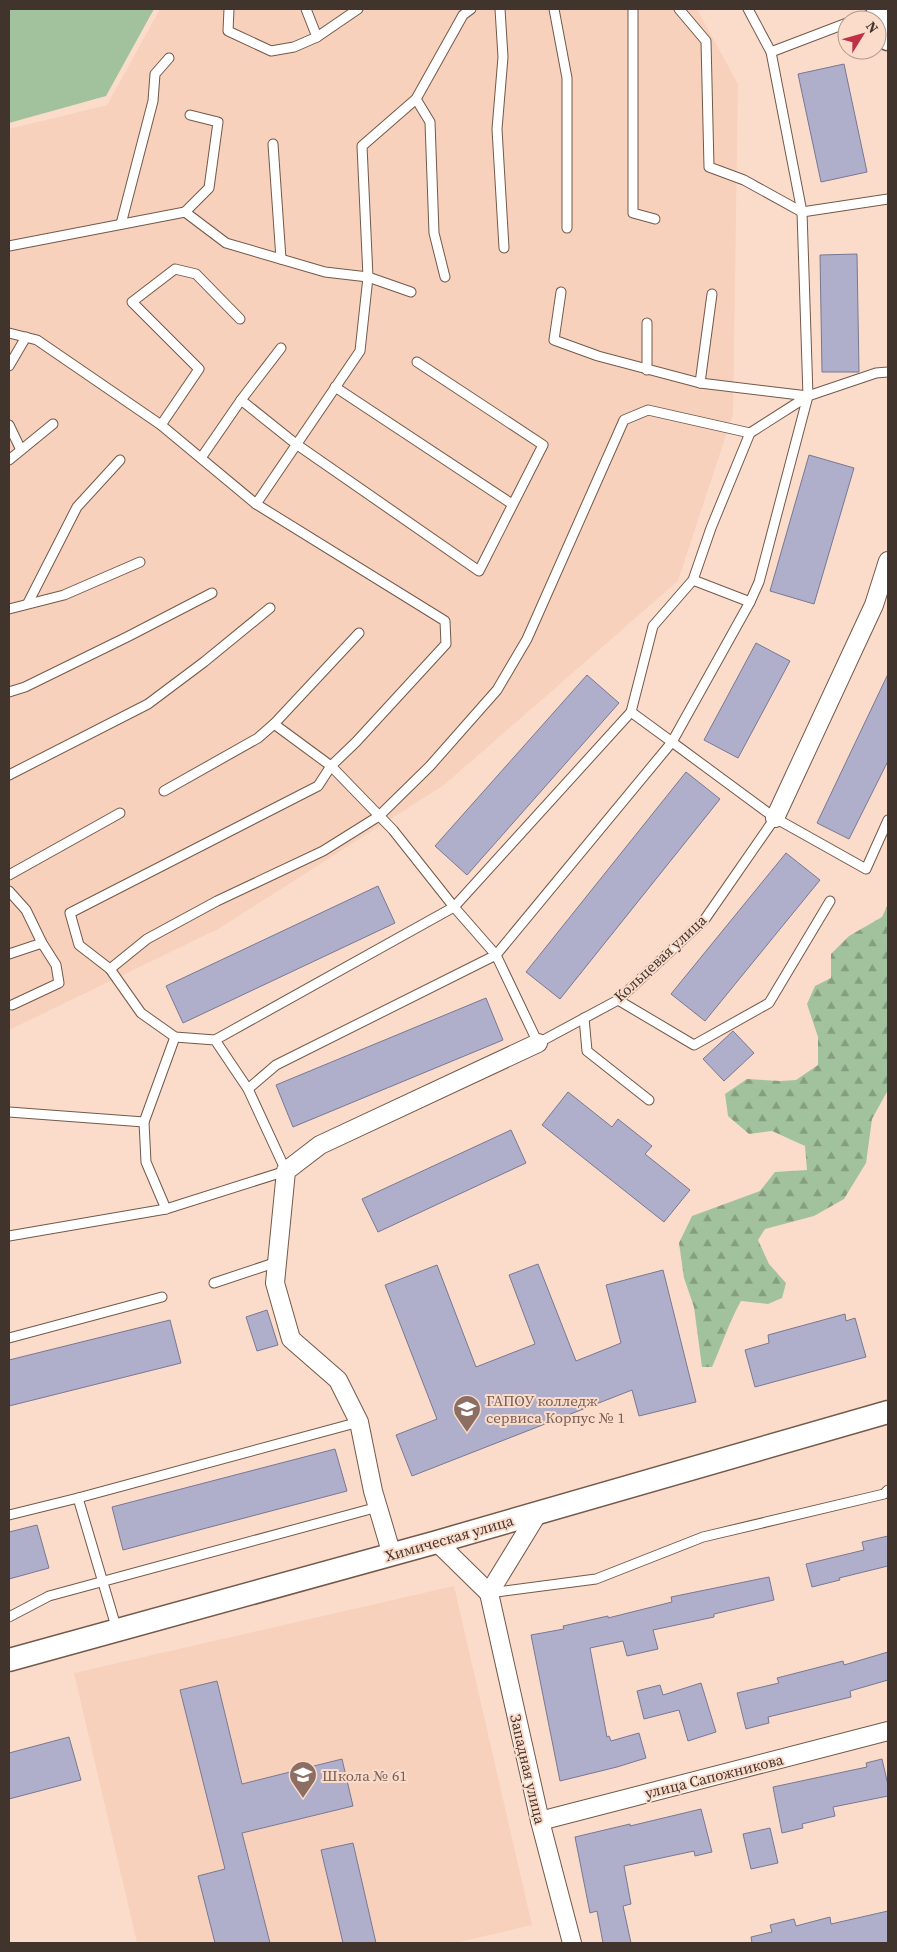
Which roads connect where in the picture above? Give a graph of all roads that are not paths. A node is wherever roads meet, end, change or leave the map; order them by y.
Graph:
1 (229, 9) edge
2 (306, 9) edge
3 (358, 9) edge
4 (472, 9) edge
5 (500, 9) edge
6 (554, 9) edge
7 (633, 9) edge
8 (679, 9) edge
9 (748, 9) edge
10 (837, 27) edge
11 (317, 37) junction
12 (771, 52) junction
13 (169, 58) dead end
14 (416, 99) junction
15 (190, 114) dead end
16 (273, 144) dead end
17 (888, 199) edge
18 (185, 212) junction
19 (802, 212) junction
20 (655, 219) dead end
21 (121, 224) junction
22 (567, 228) dead end
23 (9, 246) edge
24 (504, 248) dead end
25 (281, 259) junction
26 (445, 276) dead end
27 (368, 277) junction
28 (411, 292) dead end
29 (561, 292) dead end
30 (712, 294) dead end
31 (240, 320) dead end
32 (647, 323) dead end
33 (9, 333) edge
34 (26, 337) junction
35 (281, 348) dead end
36 (416, 362) dead end
37 (9, 366) edge
38 (647, 370) junction
39 (888, 372) edge
40 (700, 383) junction
41 (336, 387) junction
42 (808, 396) junction
43 (241, 400) junction
44 (53, 424) dead end
45 (9, 425) edge
46 (161, 425) junction
47 (750, 433) junction
48 (296, 444) junction
49 (21, 450) junction
50 (201, 458) junction
51 (9, 460) edge
52 (120, 460) dead end
53 (256, 504) junction
54 (512, 504) junction
55 (888, 561) edge
56 (140, 562) dead end
57 (693, 580) junction
58 (212, 593) dead end
59 (750, 602) junction
60 (28, 603) junction
61 (270, 608) dead end
62 (9, 609) edge
63 (359, 634) dead end
64 (9, 692) edge
65 (631, 712) junction
66 (274, 724) junction
67 (672, 742) junction
68 (331, 766) junction
69 (9, 775) edge
70 (164, 791) dead end
71 (120, 813) dead end
72 (378, 816) junction
73 (775, 818) junction
74 (888, 820) edge
75 (9, 875) edge
76 (9, 891) edge
77 (830, 901) dead end
78 (454, 907) junction
79 (42, 942) junction
80 (9, 954) edge
81 (496, 955) junction
82 (110, 969) junction
83 (618, 1000) junction
84 (12, 1005) dead end
85 (584, 1018) junction
86 (175, 1037) junction
87 (215, 1040) junction
88 (538, 1043) junction
89 (248, 1089) junction
90 (649, 1100) dead end
91 (9, 1112) edge
92 (144, 1122) junction
93 (286, 1170) junction
94 (166, 1209) junction
95 (9, 1236) edge
96 (277, 1262) junction
97 (214, 1283) dead end
98 (162, 1297) dead end
99 (9, 1338) edge
100 (888, 1412) edge
101 (359, 1422) junction
102 (888, 1490) edge
103 (78, 1498) junction
104 (378, 1507) junction
105 (538, 1513) junction
106 (9, 1516) edge
107 (437, 1542) junction
108 (392, 1555) junction
109 (103, 1582) junction
110 (489, 1593) junction
111 (9, 1617) edge
112 (117, 1630) junction
113 (9, 1660) edge
114 (888, 1731) edge
115 (540, 1821) junction
116 (572, 1943) edge

1 - 11 lane
2 - 11 lane
3 - 11 lane
4 - 14 lane
5 - 24 lane
6 - 22 lane
7 - 20 lane
8 - 19 lane
9 - 12 lane
10 - 12 lane
12 - 19 lane
13 - 21 lane
14 - 26 lane
14 - 27 lane
15 - 18 lane
16 - 25 lane
17 - 19 lane
18 - 21 lane
18 - 25 lane
19 - 42 lane
21 - 23 lane
25 - 27 lane
27 - 28 lane
27 - 41 lane
29 - 38 lane
30 - 40 lane
31 - 46 lane
32 - 38 lane
33 - 34 lane
34 - 37 lane
34 - 46 lane
35 - 43 lane
36 - 54 lane
38 - 40 lane
39 - 42 lane
40 - 42 lane
41 - 48 lane
41 - 54 lane
42 - 47 lane
42 - 59 lane
43 - 48 lane
43 - 50 lane
44 - 49 lane
45 - 49 lane
46 - 50 lane
47 - 57 lane
47 - 72 lane
48 - 53 lane
48 - 54 lane
49 - 51 lane
50 - 53 lane
52 - 60 lane
53 - 68 lane
55 - 73 street, Кольцевая улица
56 - 60 lane
57 - 59 lane
57 - 65 lane
58 - 64 lane
59 - 67 lane
60 - 62 lane
61 - 69 lane
63 - 66 lane
65 - 67 lane
65 - 78 lane
66 - 68 lane
66 - 70 lane
67 - 73 lane
67 - 81 lane
68 - 72 lane
68 - 82 lane
71 - 75 lane
72 - 78 lane
72 - 82 lane
73 - 74 lane
73 - 83 lane, Кольцевая улица
76 - 79 lane
77 - 83 lane
78 - 81 lane
78 - 87 lane
79 - 80 lane
79 - 84 lane
81 - 88 lane
81 - 89 lane
82 - 86 lane
83 - 85 lane, Кольцевая улица
85 - 88 lane, Кольцевая улица
85 - 90 lane
86 - 87 lane
86 - 92 lane
87 - 89 lane
88 - 93 street, Кольцевая улица
89 - 93 lane
91 - 92 lane
92 - 94 lane
93 - 94 lane
93 - 96 street
94 - 95 lane
96 - 97 lane
96 - 101 street
98 - 99 lane
100 - 105 street, Химическая улица
101 - 103 lane
101 - 104 street
102 - 110 lane
103 - 106 lane
103 - 109 lane
104 - 108 street
104 - 109 lane
105 - 107 street, Химическая улица
105 - 110 street
107 - 108 street, Химическая улица
107 - 110 street
108 - 112 street, Химическая улица
109 - 111 lane
109 - 112 lane
110 - 115 street, Западная улица
112 - 113 street, Химическая улица
114 - 115 street, улица Сапожникова
115 - 116 street, Западная улица

